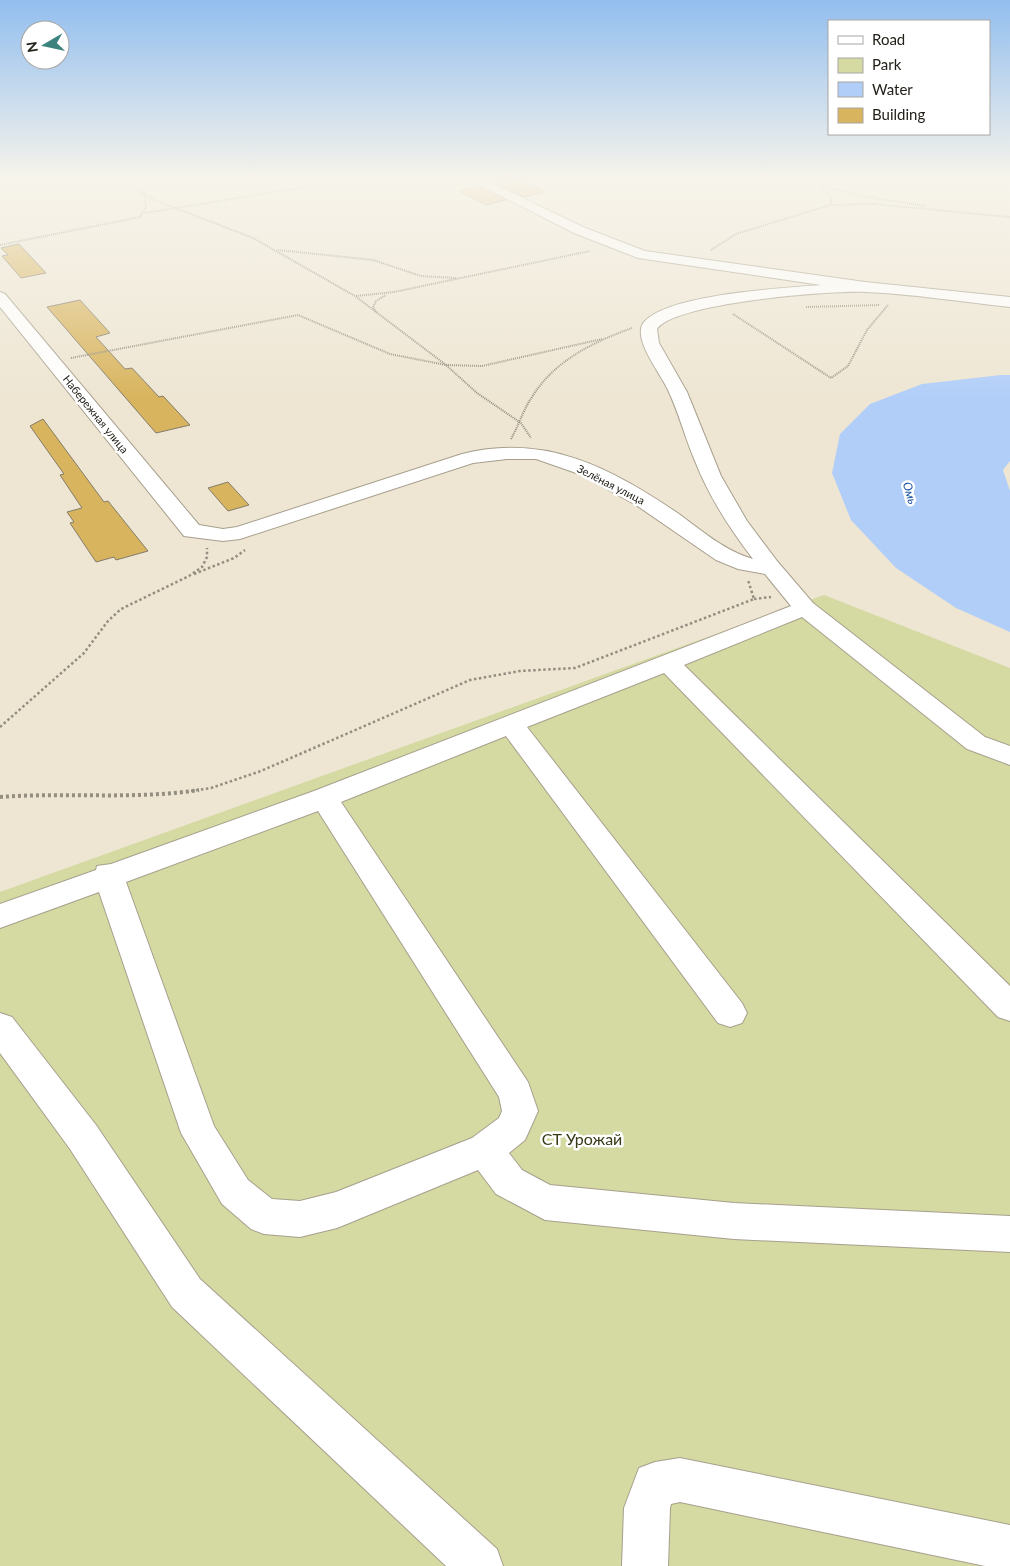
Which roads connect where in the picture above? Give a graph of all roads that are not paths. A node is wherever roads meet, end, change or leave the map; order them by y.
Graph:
1 (634, 252) edge
2 (865, 287) junction
3 (0, 297) edge
4 (1010, 302) edge
5 (192, 530) joint
6 (763, 568) junction
7 (804, 608) junction
8 (667, 662) junction
9 (511, 724) junction
10 (976, 743) junction
11 (1010, 756) edge
12 (1010, 772) edge
13 (324, 798) junction
14 (108, 874) junction
15 (0, 916) edge
16 (1010, 1007) edge
17 (730, 1013) dead end
18 (0, 1026) edge
19 (485, 1150) junction
20 (1010, 1234) edge
21 (1010, 1548) edge
22 (480, 1566) edge
23 (645, 1566) edge

1 - 2 street
2 - 4 street
2 - 6 street
3 - 5 street, Набережная улица
5 - 6 street, Зелёная улица
6 - 7 street
7 - 8 street
7 - 10 street
8 - 9 street
8 - 16 street
9 - 13 street
9 - 17 street
10 - 11 street
10 - 12 street
13 - 14 street
13 - 19 street
14 - 15 street
14 - 19 street
18 - 22 street
19 - 20 street
21 - 23 street

